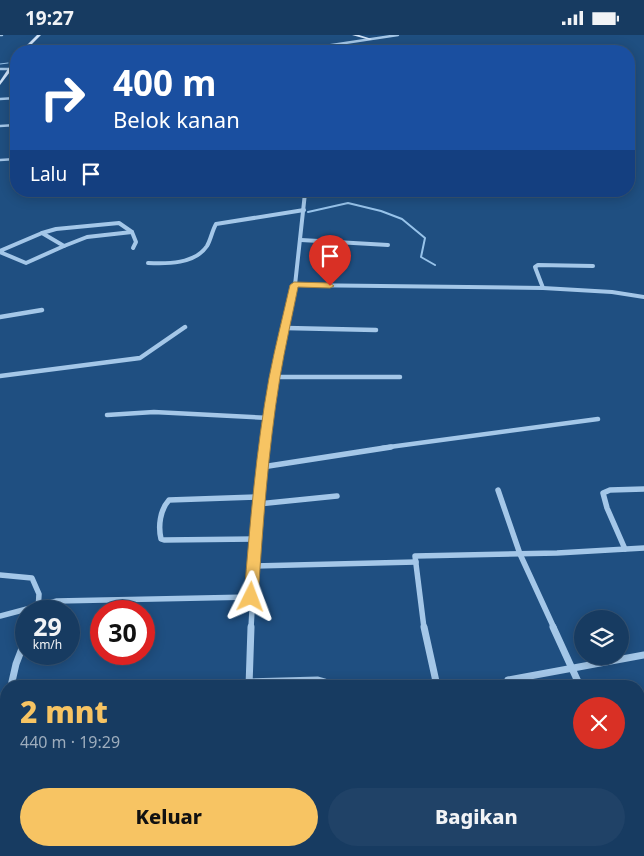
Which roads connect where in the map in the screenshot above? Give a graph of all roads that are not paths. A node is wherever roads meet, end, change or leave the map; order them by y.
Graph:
1 (39, 35) edge
2 (43, 35) edge
3 (354, 35) edge
4 (398, 35) edge
5 (370, 39) junction
6 (30, 45) edge
7 (34, 45) edge
8 (331, 45) edge
9 (10, 73) edge
10 (10, 76) edge
11 (0, 84) edge
12 (0, 92) edge
13 (305, 197) edge
14 (304, 210) junction
15 (132, 232) junction
16 (42, 233) junction
17 (301, 240) junction
18 (388, 245) dead end
19 (64, 246) junction
20 (133, 248) dead end
21 (0, 251) edge
22 (148, 263) dead end
23 (593, 266) dead end
24 (294, 285) junction
25 (543, 288) junction
26 (644, 297) edge
27 (42, 310) dead end
28 (0, 317) edge
29 (185, 327) dead end
30 (286, 328) junction
31 (376, 330) dead end
32 (0, 377) edge
33 (275, 377) junction
34 (400, 377) dead end
35 (107, 415) dead end
36 (269, 418) junction
37 (598, 419) dead end
38 (262, 467) junction
39 (498, 489) dead end
40 (644, 489) edge
41 (337, 496) dead end
42 (259, 497) junction
43 (258, 504) junction
44 (255, 539) junction
45 (644, 548) edge
46 (625, 549) junction
47 (520, 554) junction
48 (416, 562) junction
49 (253, 566) junction
50 (0, 575) edge
51 (251, 597) junction
52 (40, 600) edge
53 (80, 601) edge
54 (15, 612) edge
55 (0, 616) edge
56 (644, 655) edge
57 (16, 665) edge
58 (572, 669) junction
59 (12, 680) edge
60 (249, 680) edge
61 (436, 680) edge
62 (508, 680) dead end
63 (577, 680) edge

1 - 6 main road
2 - 7 main road
3 - 5 main road
4 - 5 street
5 - 8 street
9 - 11 main road
10 - 12 main road
13 - 14 street
14 - 17 street
14 - 22 street
15 - 16 street
15 - 19 street
15 - 20 street
16 - 19 street
16 - 21 street
17 - 18 street
17 - 24 street
19 - 21 street
23 - 25 street
24 - 25 street
24 - 30 street
25 - 26 street
27 - 28 street
29 - 32 street
30 - 31 street
30 - 33 street
33 - 34 street
33 - 36 street
35 - 36 street
36 - 38 street
37 - 38 street
38 - 42 street
39 - 47 street
40 - 46 street
41 - 43 street
42 - 43 street
42 - 44 street
43 - 44 street
44 - 49 street
45 - 46 street
46 - 47 street
47 - 48 street
47 - 58 street
48 - 49 street
48 - 61 street
49 - 51 street
50 - 52 street
51 - 53 street
51 - 60 street
54 - 55 street
56 - 58 street
57 - 59 street
58 - 62 street
58 - 63 street

